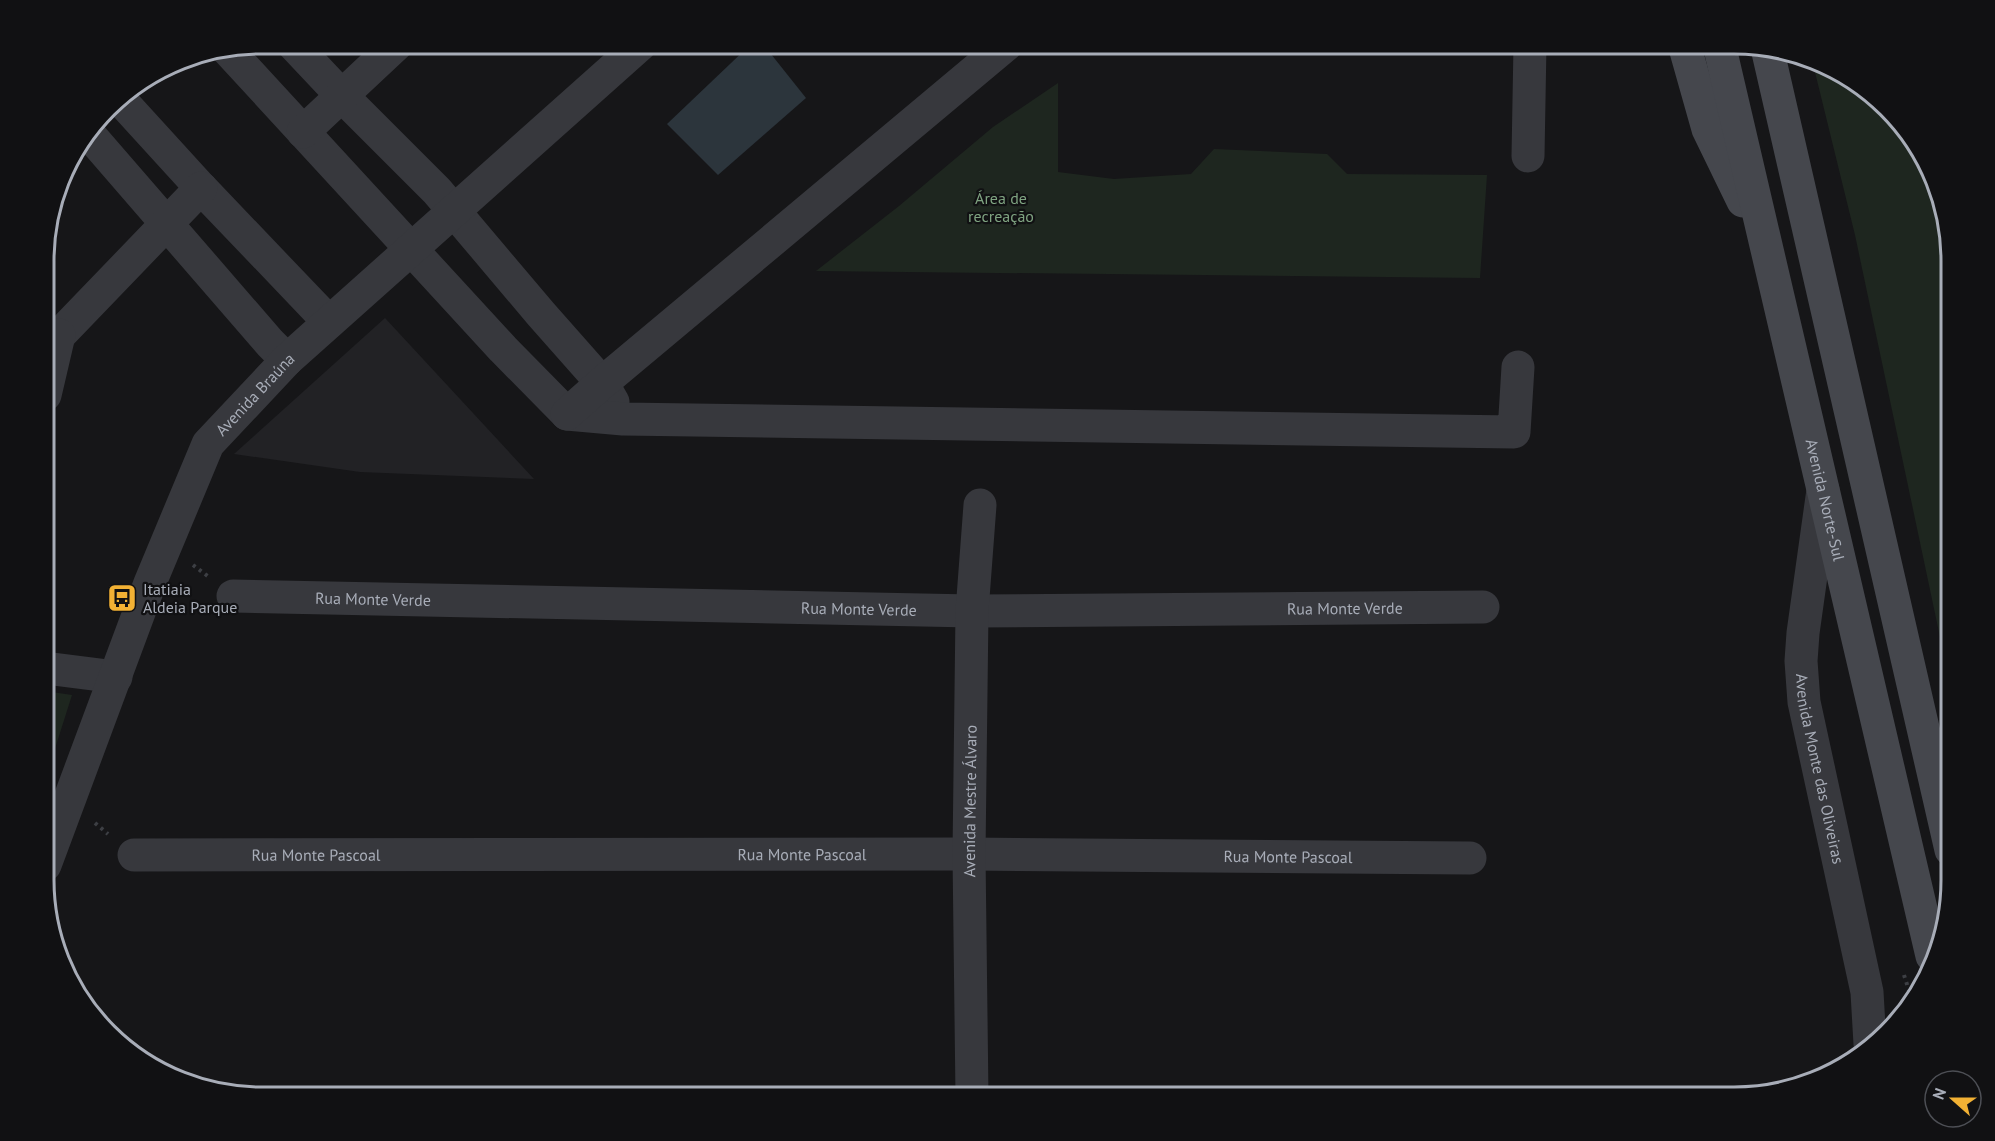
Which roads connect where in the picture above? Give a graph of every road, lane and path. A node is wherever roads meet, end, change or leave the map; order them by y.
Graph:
1 (302, 54) edge
2 (386, 54) edge
3 (629, 54) edge
4 (996, 54) edge
5 (1530, 54) edge
6 (1687, 54) edge
7 (1721, 54) edge
8 (234, 56) edge
9 (1769, 58) edge
10 (1780, 60) edge
11 (342, 96) junction
12 (125, 104) edge
13 (1781, 104) junction
14 (303, 132) junction
15 (94, 139) edge
16 (1528, 156) dead end
17 (201, 188) junction
18 (454, 211) junction
19 (167, 224) junction
20 (411, 249) junction
21 (1770, 257) junction
22 (329, 322) junction
23 (54, 340) edge
24 (287, 360) junction
25 (1518, 367) dead end
26 (602, 382) junction
27 (567, 414) junction
28 (623, 418) junction
29 (1823, 490) junction
30 (980, 505) dead end
31 (166, 545) junction
32 (233, 596) joint
33 (1483, 607) dead end
34 (972, 611) junction
35 (54, 670) edge
36 (116, 677) junction
37 (69, 802) junction
38 (1941, 806) edge
39 (54, 841) edge
40 (969, 854) junction
41 (134, 855) joint
42 (1470, 858) dead end
43 (1930, 946) edge
44 (1870, 1037) edge
45 (972, 1087) edge

1 - 11 street
2 - 11 street
3 - 18 street, Avenida Braúna
4 - 26 street
5 - 16 street
6 - 21 main road
7 - 21 main road, Avenida Norte-Sul
8 - 14 street
9 - 13 main road
10 - 13 main road
11 - 14 street
11 - 18 street
12 - 17 street
13 - 38 main road
14 - 20 street
15 - 19 street
17 - 19 street
17 - 22 street
18 - 20 street, Avenida Braúna
18 - 26 street
19 - 23 street
19 - 24 street
20 - 22 street, Avenida Braúna
20 - 27 street
21 - 29 main road, Avenida Norte-Sul
22 - 24 street, Avenida Braúna
24 - 31 street, Avenida Braúna
25 - 28 street
26 - 27 street
26 - 28 street
27 - 28 street
29 - 43 main road, Avenida Norte-Sul
29 - 44 street, Avenida Monte das Oliveiras
30 - 34 street, Avenida Mestre Álvaro
31 - 32 path
31 - 36 street, Avenida Braúna
32 - 34 street, Rua Monte Verde
33 - 34 street, Rua Monte Verde
34 - 40 street, Avenida Mestre Álvaro
35 - 36 street
36 - 37 street, Avenida Braúna
37 - 39 street, Avenida Braúna
37 - 41 path
40 - 41 street, Rua Monte Pascoal
40 - 42 street, Rua Monte Pascoal
40 - 45 street, Avenida Mestre Álvaro

